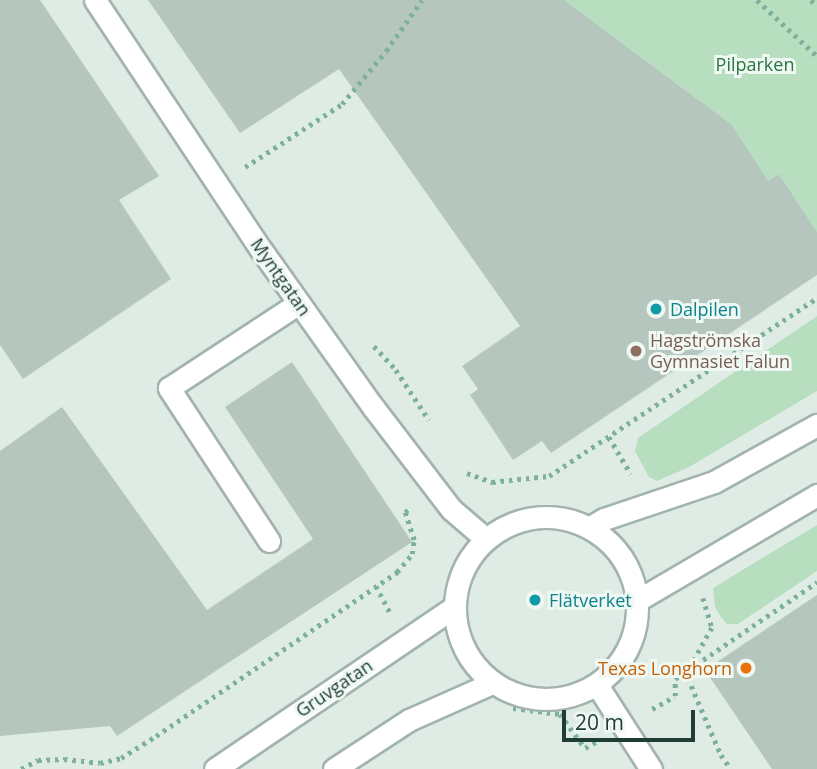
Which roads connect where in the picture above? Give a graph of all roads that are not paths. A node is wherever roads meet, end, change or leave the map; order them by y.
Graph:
1 (95, 0) edge
2 (299, 303) junction
3 (817, 425) edge
4 (817, 495) edge
5 (590, 527) junction
6 (486, 539) junction
7 (269, 541) dead end
8 (638, 600) junction
9 (454, 607) junction
10 (492, 683) junction
11 (597, 685) junction
12 (215, 769) edge
13 (334, 769) edge
14 (651, 769) edge

1 - 2 main road, Myntgatan
2 - 6 main road, Myntgatan
2 - 7 main road
3 - 5 main road
4 - 8 main road
5 - 6 main road
5 - 8 main road
6 - 9 main road
8 - 11 main road
9 - 10 main road
9 - 12 main road, Gruvgatan
10 - 11 main road
10 - 13 main road
11 - 14 main road

